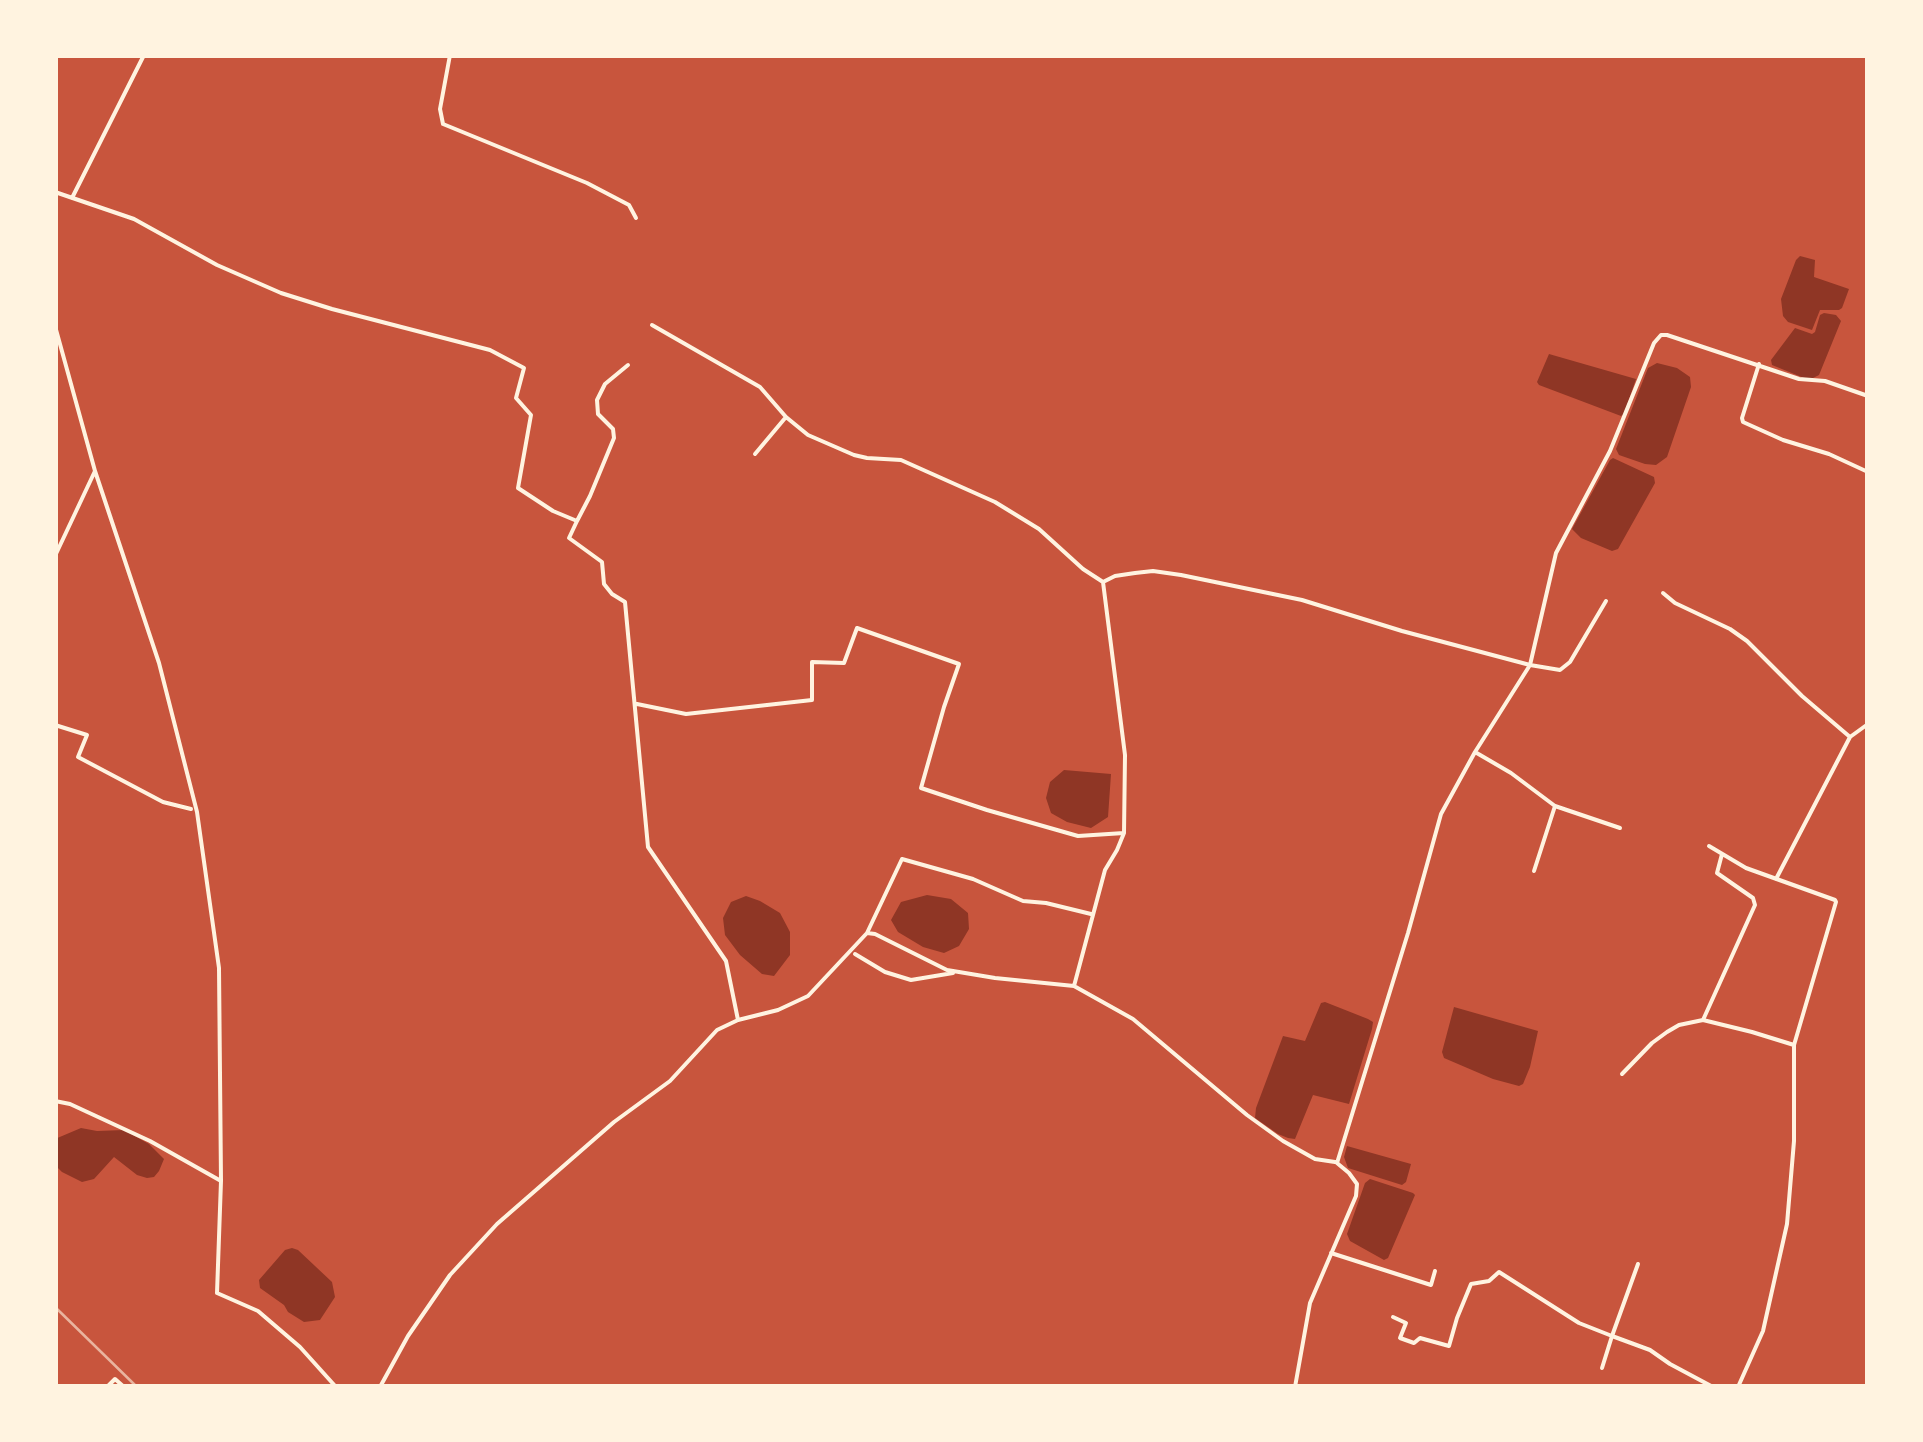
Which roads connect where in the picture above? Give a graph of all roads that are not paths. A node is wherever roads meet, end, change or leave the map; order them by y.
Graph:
1 (144, 55) edge
2 (450, 55) edge
3 (55, 192) edge
4 (72, 198) junction
5 (636, 218) dead end
6 (652, 325) dead end
7 (55, 326) edge
8 (1758, 364) junction
9 (628, 365) dead end
10 (1868, 396) edge
11 (786, 417) junction
12 (755, 454) dead end
13 (96, 471) junction
14 (1868, 472) edge
15 (576, 521) junction
16 (55, 556) edge
17 (1103, 582) junction
18 (1663, 594) dead end
19 (1606, 601) dead end
20 (1530, 665) junction
21 (637, 704) dead end
22 (1868, 724) edge
23 (55, 725) edge
24 (1850, 737) junction
25 (1475, 752) junction
26 (1555, 806) junction
27 (191, 809) dead end
28 (1620, 828) dead end
29 (1124, 833) junction
30 (1709, 846) dead end
31 (1722, 854) junction
32 (1534, 872) dead end
33 (1776, 879) junction
34 (1093, 914) junction
35 (867, 933) junction
36 (855, 954) dead end
37 (957, 972) junction
38 (1074, 986) junction
39 (738, 1020) junction
40 (1703, 1020) junction
41 (1794, 1046) junction
42 (1622, 1074) dead end
43 (55, 1101) edge
44 (1337, 1163) junction
45 (221, 1181) junction
46 (1331, 1254) junction
47 (1638, 1264) dead end
48 (1435, 1272) dead end
49 (1392, 1318) dead end
50 (1612, 1336) junction
51 (1602, 1368) dead end
52 (107, 1387) edge
53 (124, 1387) edge
54 (336, 1387) edge
55 (380, 1387) edge
56 (1295, 1387) edge
57 (1712, 1387) edge
58 (1738, 1387) edge

1 - 4 street
2 - 5 street
3 - 4 street
4 - 15 street
6 - 11 street
7 - 13 street
8 - 10 street
8 - 14 street
8 - 20 street
9 - 15 street
11 - 12 street
11 - 17 street
13 - 16 street
13 - 45 street
15 - 39 street
17 - 20 street
17 - 29 street
18 - 24 street
19 - 20 street
20 - 25 street
21 - 29 street
22 - 24 street
23 - 27 street
24 - 33 street
25 - 26 street
25 - 44 street
26 - 28 street
26 - 32 street
29 - 34 street
30 - 31 street
31 - 33 street
31 - 40 street
33 - 41 street
34 - 35 street
34 - 38 street
35 - 37 street
35 - 39 street
36 - 37 street
37 - 38 street
38 - 44 street
39 - 55 street
40 - 41 street
40 - 42 street
41 - 58 street
43 - 45 street
44 - 46 street
45 - 54 street
46 - 48 street
46 - 56 street
47 - 50 street
49 - 50 street
50 - 51 street
50 - 57 street
52 - 53 street

